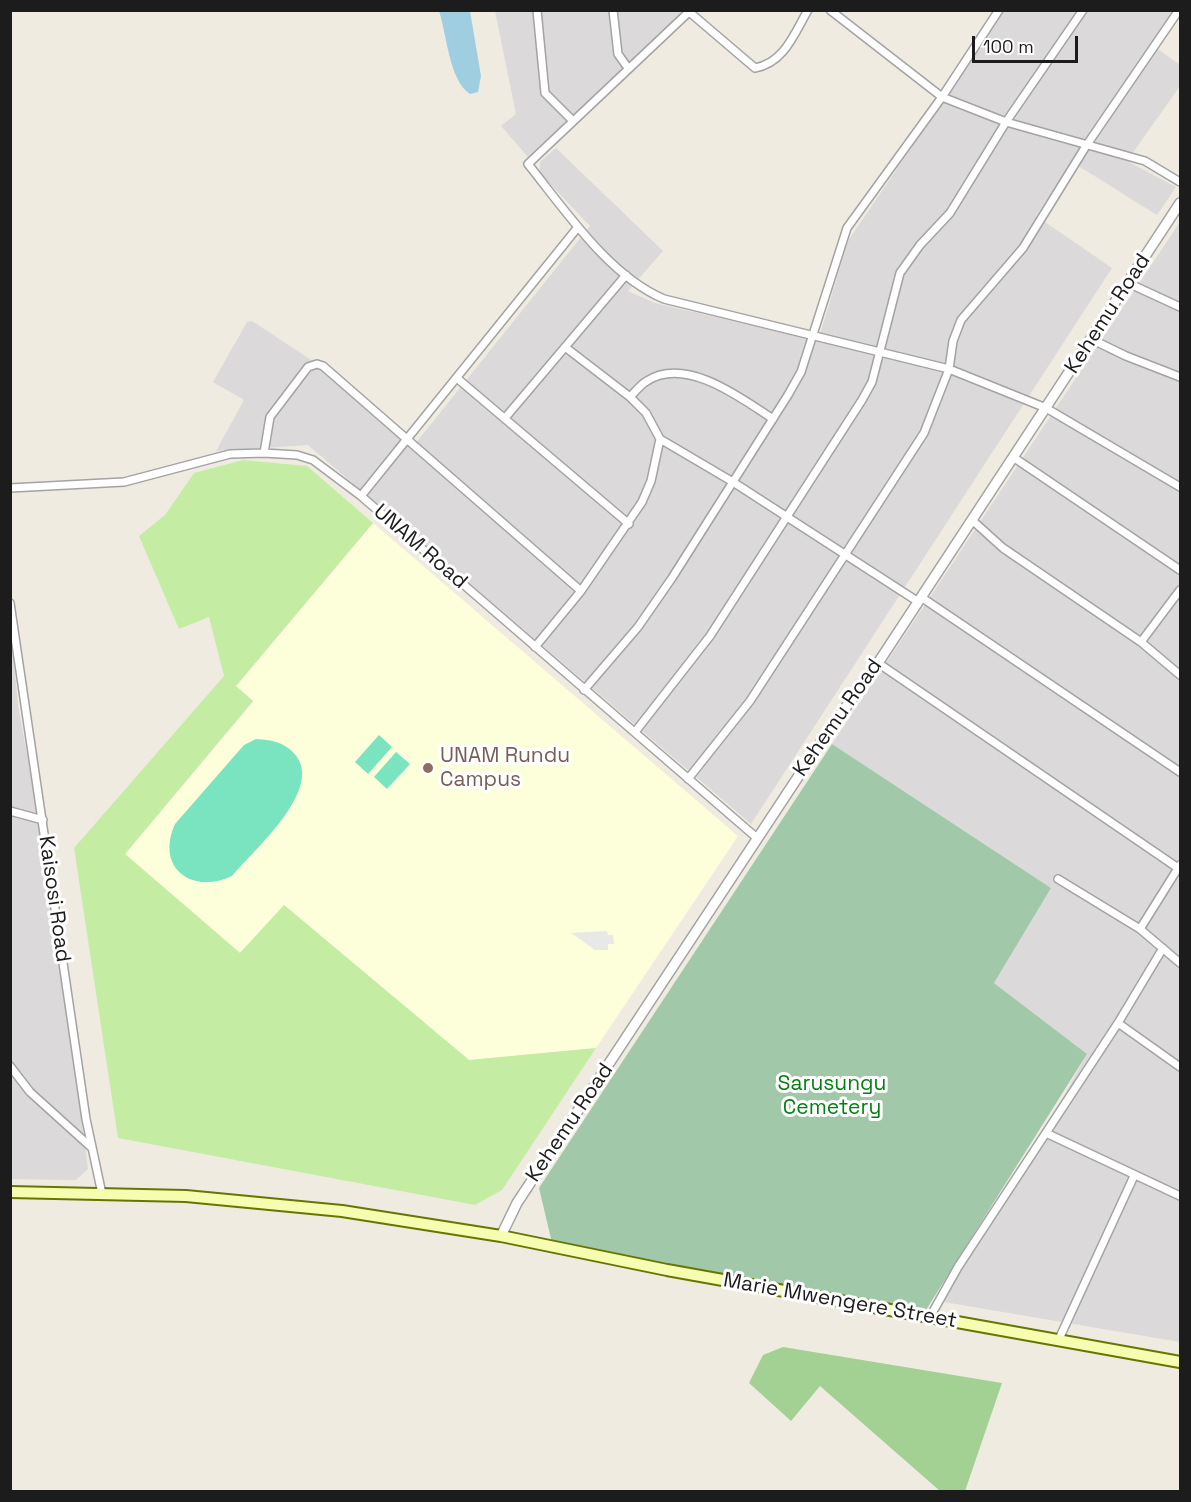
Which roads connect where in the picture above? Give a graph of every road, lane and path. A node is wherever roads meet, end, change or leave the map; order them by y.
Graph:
1 (537, 10) edge
2 (613, 10) edge
3 (808, 10) edge
4 (830, 10) edge
5 (999, 10) edge
6 (1083, 10) edge
7 (1179, 10) edge
8 (689, 11) edge
9 (628, 68) junction
10 (942, 97) junction
11 (572, 120) junction
12 (1006, 122) junction
13 (1086, 146) junction
14 (1180, 182) edge
15 (1180, 203) edge
16 (578, 227) junction
17 (626, 275) junction
18 (1128, 283) junction
19 (1180, 307) edge
20 (812, 336) junction
21 (1092, 339) junction
22 (565, 347) junction
23 (879, 352) junction
24 (949, 369) junction
25 (1180, 377) edge
26 (458, 379) junction
27 (630, 397) junction
28 (1046, 408) junction
29 (505, 418) junction
30 (773, 419) junction
31 (660, 439) junction
32 (407, 440) junction
33 (264, 453) junction
34 (1013, 457) junction
35 (733, 482) junction
36 (1180, 487) edge
37 (10, 488) edge
38 (361, 496) junction
39 (786, 518) junction
40 (972, 520) junction
41 (629, 524) junction
42 (845, 555) junction
43 (1180, 570) edge
44 (1180, 590) edge
45 (581, 591) junction
46 (919, 599) junction
47 (10, 603) edge
48 (13, 634) edge
49 (1141, 642) junction
50 (535, 647) junction
51 (878, 663) junction
52 (1180, 675) edge
53 (584, 690) junction
54 (635, 732) junction
55 (1180, 772) edge
56 (688, 779) junction
57 (10, 811) edge
58 (43, 820) junction
59 (757, 838) junction
60 (1179, 866) edge
61 (1058, 879) dead end
62 (1140, 929) junction
63 (1163, 948) junction
64 (1180, 963) edge
65 (1118, 1023) junction
66 (10, 1065) edge
67 (1180, 1067) edge
68 (1046, 1133) junction
69 (92, 1148) junction
70 (1134, 1176) junction
71 (10, 1192) edge
72 (102, 1194) junction
73 (1180, 1196) edge
74 (501, 1236) junction
75 (930, 1317) junction
76 (1059, 1339) junction
77 (1180, 1362) edge

1 - 11 street
2 - 9 street
3 - 8 street
4 - 10 street
5 - 10 street
6 - 12 street
7 - 13 street
8 - 9 street
9 - 11 street
10 - 12 street
10 - 20 street
11 - 16 street
12 - 13 street
12 - 23 street
13 - 14 street
13 - 24 street
15 - 18 street, Kehemu Road
16 - 17 street
16 - 26 street
17 - 20 street
17 - 22 street
18 - 19 street
18 - 21 street, Kehemu Road
20 - 23 street
20 - 30 street
21 - 25 street
21 - 28 street, Kehemu Road
22 - 27 street
22 - 29 street
23 - 24 street
23 - 39 street
24 - 28 street
24 - 42 street
26 - 29 street
26 - 32 street
27 - 30 street
27 - 31 street
28 - 34 street, Kehemu Road
28 - 36 street
29 - 41 street
30 - 35 street
31 - 35 street
31 - 41 street
32 - 33 street
32 - 38 street
32 - 45 street
33 - 37 street, UNAM Road
33 - 38 street, UNAM Road
34 - 40 street, Kehemu Road
34 - 43 street
35 - 39 street
35 - 53 street
38 - 50 street, UNAM Road
39 - 42 street
39 - 54 street
40 - 46 street, Kehemu Road
40 - 49 street
41 - 45 street
42 - 46 street
42 - 56 street
44 - 49 street
45 - 50 street
46 - 51 street, Kehemu Road
46 - 55 street
47 - 48 street, Kaisosi Road
48 - 58 street, Kaisosi Road
49 - 52 street
50 - 53 street, UNAM Road
51 - 59 street, Kehemu Road
51 - 60 street
53 - 54 street, UNAM Road
54 - 56 street, UNAM Road
56 - 59 street, UNAM Road
57 - 58 street
58 - 69 street, Kaisosi Road
59 - 74 street, Kehemu Road
60 - 62 street
61 - 62 street
62 - 63 street
63 - 64 street
63 - 65 street
65 - 67 street
65 - 68 street
66 - 69 street
68 - 70 street
68 - 75 street
69 - 72 street, Kaisosi Road
70 - 73 street
70 - 76 street
71 - 72 main road, Marie Mwengere Street
72 - 74 main road, Marie Mwengere Street
74 - 75 main road, Marie Mwengere Street
75 - 76 main road, Marie Mwengere Street
76 - 77 main road, Marie Mwengere Street

